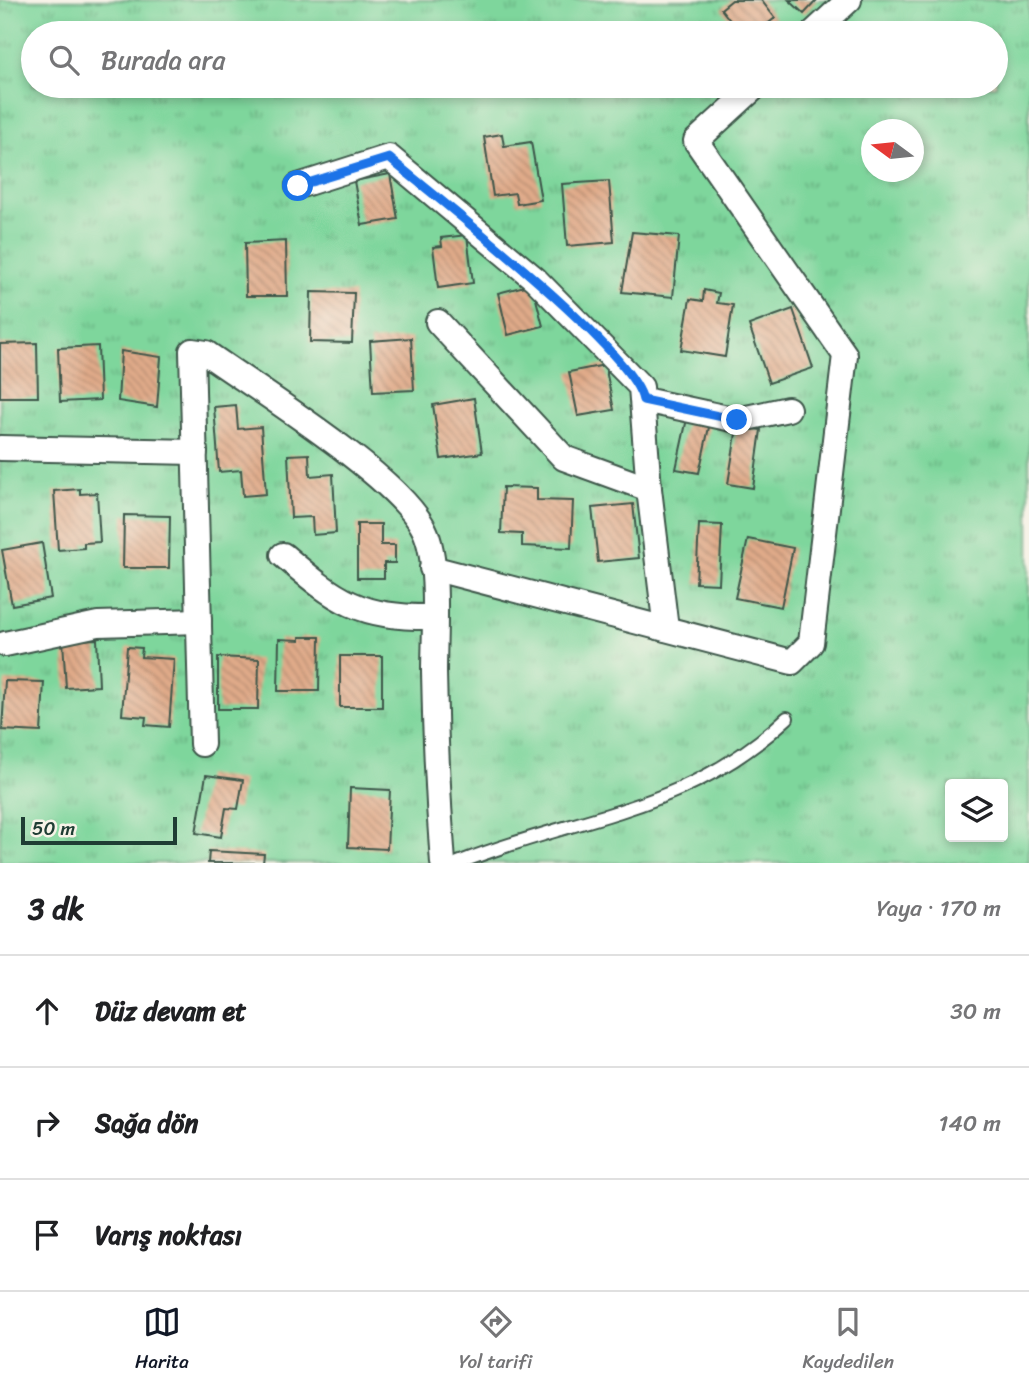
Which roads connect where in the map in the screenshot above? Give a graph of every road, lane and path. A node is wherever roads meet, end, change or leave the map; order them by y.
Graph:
1 (849, 0) edge
2 (826, 21) edge
3 (743, 98) edge
4 (298, 186) dead end
5 (438, 322) dead end
6 (643, 400) junction
7 (788, 410) dead end
8 (0, 448) edge
9 (195, 452) junction
10 (649, 489) junction
11 (283, 555) dead end
12 (432, 568) junction
13 (434, 617) junction
14 (199, 621) junction
15 (666, 629) junction
16 (5, 643) dead end
17 (787, 718) dead end
18 (202, 744) dead end
19 (443, 863) edge
20 (458, 863) edge

1 - 2 street
3 - 15 street
4 - 6 street
5 - 10 street
6 - 7 street
6 - 10 street
8 - 9 street
9 - 12 street
9 - 14 street
10 - 15 street
11 - 13 street
12 - 13 street
12 - 15 street
13 - 19 street
14 - 16 street
14 - 18 street
17 - 20 lane

